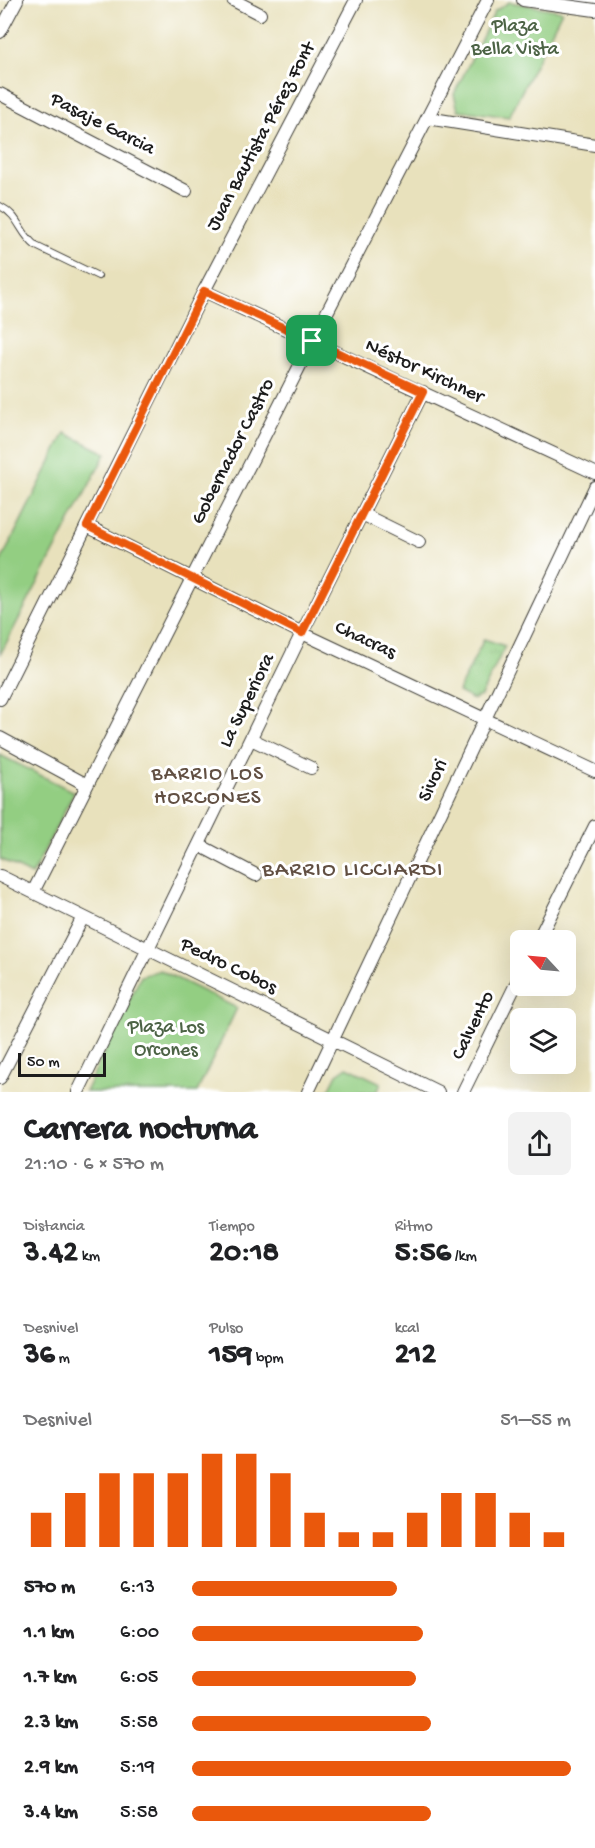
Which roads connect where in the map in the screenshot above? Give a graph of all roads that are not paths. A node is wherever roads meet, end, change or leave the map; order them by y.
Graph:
1 (17, 0) edge
2 (233, 0) edge
3 (356, 0) edge
4 (488, 0) edge
5 (523, 0) edge
6 (595, 10) edge
7 (260, 14) dead end
8 (0, 32) edge
9 (0, 94) edge
10 (427, 118) junction
11 (595, 145) edge
12 (186, 191) dead end
13 (0, 206) edge
14 (98, 276) dead end
15 (204, 291) junction
16 (312, 341) junction
17 (423, 392) junction
18 (595, 472) edge
19 (595, 487) edge
20 (362, 514) junction
21 (87, 526) junction
22 (419, 542) dead end
23 (192, 578) junction
24 (302, 633) junction
25 (0, 699) edge
26 (485, 719) junction
27 (0, 738) edge
28 (250, 740) junction
29 (311, 768) dead end
30 (595, 771) edge
31 (87, 785) junction
32 (595, 826) edge
33 (199, 844) junction
34 (256, 875) dead end
35 (0, 876) edge
36 (33, 892) junction
37 (83, 916) junction
38 (543, 930) edge
39 (148, 949) junction
40 (510, 996) edge
41 (332, 1040) junction
42 (0, 1078) edge
43 (78, 1092) edge
44 (308, 1092) edge
45 (438, 1092) edge
46 (463, 1092) edge

1 - 8 street
2 - 7 street
3 - 15 street, Juan Bautista Pérez Font
4 - 10 street, Gobernador Castro
5 - 6 street
9 - 12 street, Pasaje Garcia
10 - 11 street
10 - 16 street, Gobernador Castro
13 - 14 lane
15 - 16 street, Néstor Kirchner
15 - 21 street, Juan Bautista Pérez Font
16 - 17 street, Néstor Kirchner
16 - 23 street, Gobernador Castro
17 - 18 street, Néstor Kirchner
17 - 20 street, La Superiora
19 - 26 street, Sivori
20 - 22 street
20 - 24 street, La Superiora
21 - 23 street, Chacras
21 - 25 street, Juan Bautista Pérez Font
23 - 24 street, Chacras
23 - 31 street, Gobernador Castro
24 - 26 street, Chacras
24 - 28 street, La Superiora
26 - 30 street, Chacras
26 - 41 street, Sivori
27 - 31 street
28 - 29 street
28 - 33 street, La Superiora
31 - 36 street, Gobernador Castro
32 - 38 street
33 - 34 street
33 - 39 street, La Superiora
35 - 36 street, Pedro Cobos
36 - 37 street, Pedro Cobos
37 - 39 street, Pedro Cobos
37 - 42 street
39 - 41 street, Pedro Cobos
39 - 43 street, La Superiora
40 - 46 street, Calvento
41 - 44 street, Sivori
41 - 45 street, Pedro Cobos

